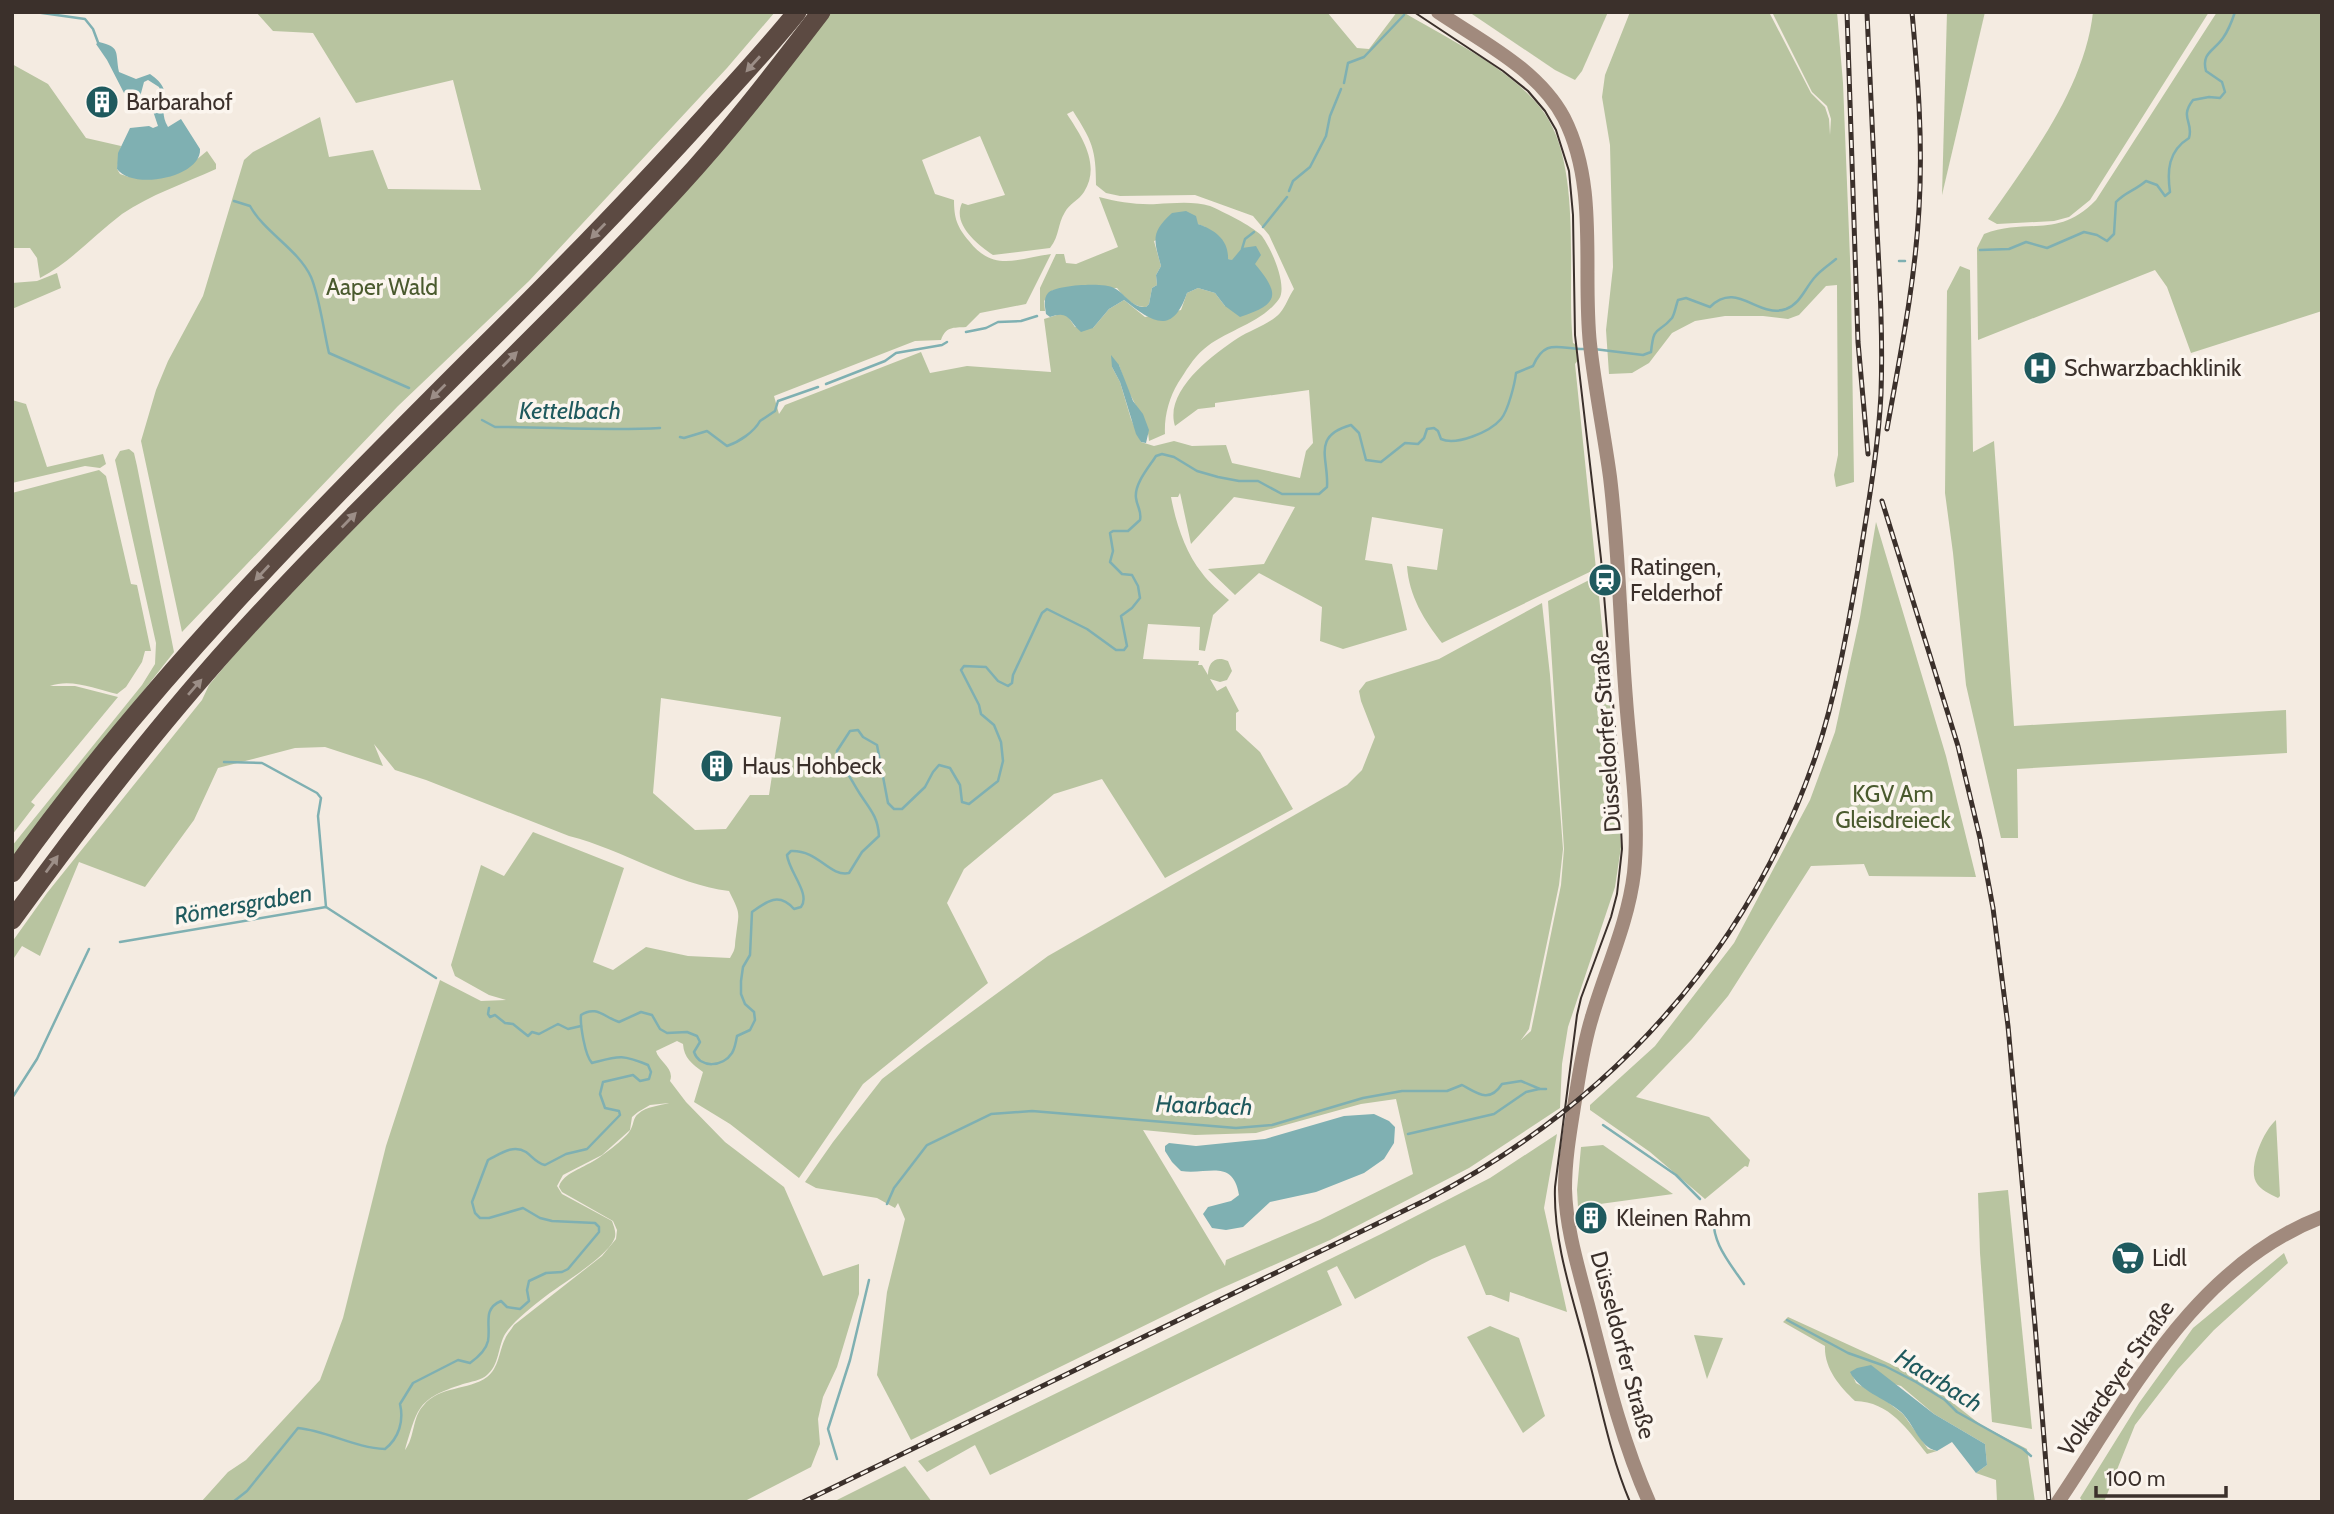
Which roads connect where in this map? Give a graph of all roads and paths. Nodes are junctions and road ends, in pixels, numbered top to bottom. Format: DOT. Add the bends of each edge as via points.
graph roads {
  1 [pos="797,12"];
  2 [pos="821,12"];
  3 [pos="1438,12"];
  4 [pos="12,873"];
  5 [pos="12,920"];
  6 [pos="2322,1217"];
  7 [pos="1649,1502"];
  8 [pos="2057,1502"];
  1 -- 4 [label="highway, one-way" via="657,170 334,496 189,651"];
  5 -- 2 [label="highway, one-way" via="109,791 249,625 680,186"];
  3 -- 7 [label="main road, Düsseldorfer Straße" via="1539,84 1572,134 1581,167 1590,342 1618,564 1635,846 1626,917 1589,1023 1579,1074 1566,1207 1617,1411"];
  6 -- 8 [label="main road, Volkardeyer Straße" via="2269,1242 2197,1303 2149,1365"];
}
